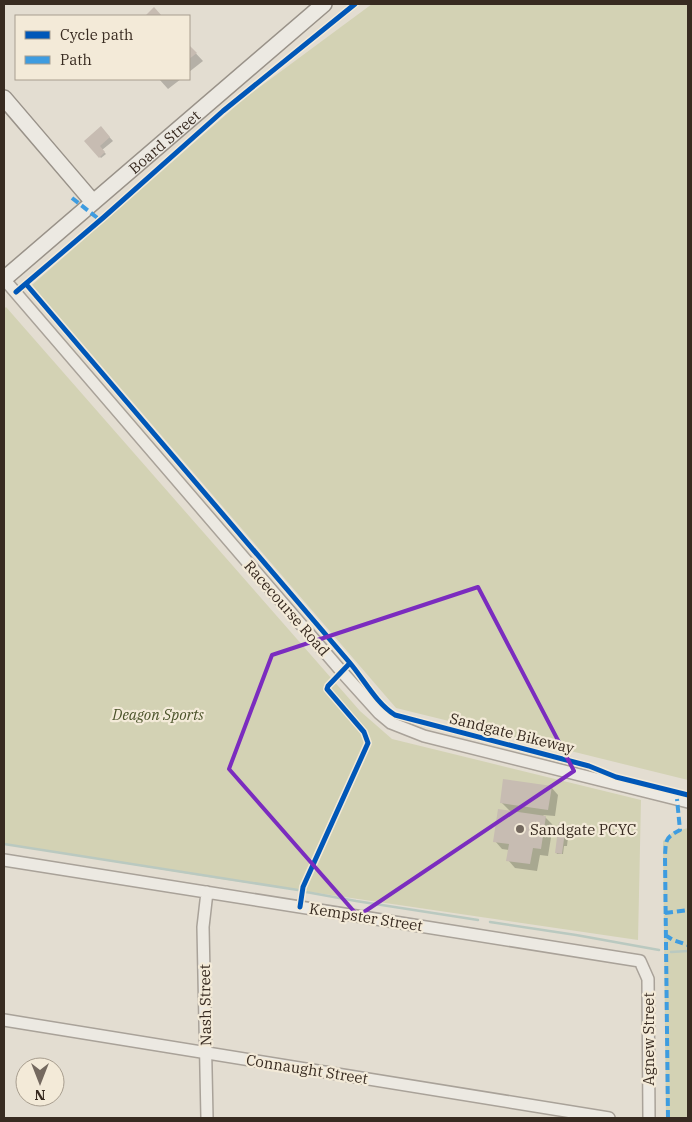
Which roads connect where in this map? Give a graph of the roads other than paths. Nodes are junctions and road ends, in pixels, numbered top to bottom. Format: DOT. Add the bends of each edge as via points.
graph roads {
  1 [pos="324,4"];
  2 [pos="4,98"];
  3 [pos="93,202"];
  4 [pos="4,279"];
  5 [pos="688,802"];
  6 [pos="4,860"];
  7 [pos="207,892"];
  8 [pos="640,961"];
  9 [pos="4,1020"];
  10 [pos="206,1053"];
  11 [pos="207,1118"];
  12 [pos="610,1118"];
  13 [pos="649,1118"];
  1 -- 3 [label="main road, Board Street"];
  2 -- 3 [label="main road"];
  3 -- 4 [label="main road, Board Street"];
  4 -- 5 [label="street, Racecourse Road" via="342,672 391,723 424,736"];
  6 -- 7 [label="street, Kempster Street"];
  7 -- 8 [label="street, Kempster Street"];
  7 -- 10 [label="street, Nash Street" via="203,927"];
  8 -- 13 [label="street, Agnew Street" via="648,980"];
  9 -- 10 [label="street, Connaught Street"];
  10 -- 11 [label="street, Nash Street"];
  10 -- 12 [label="street, Connaught Street"];
}
